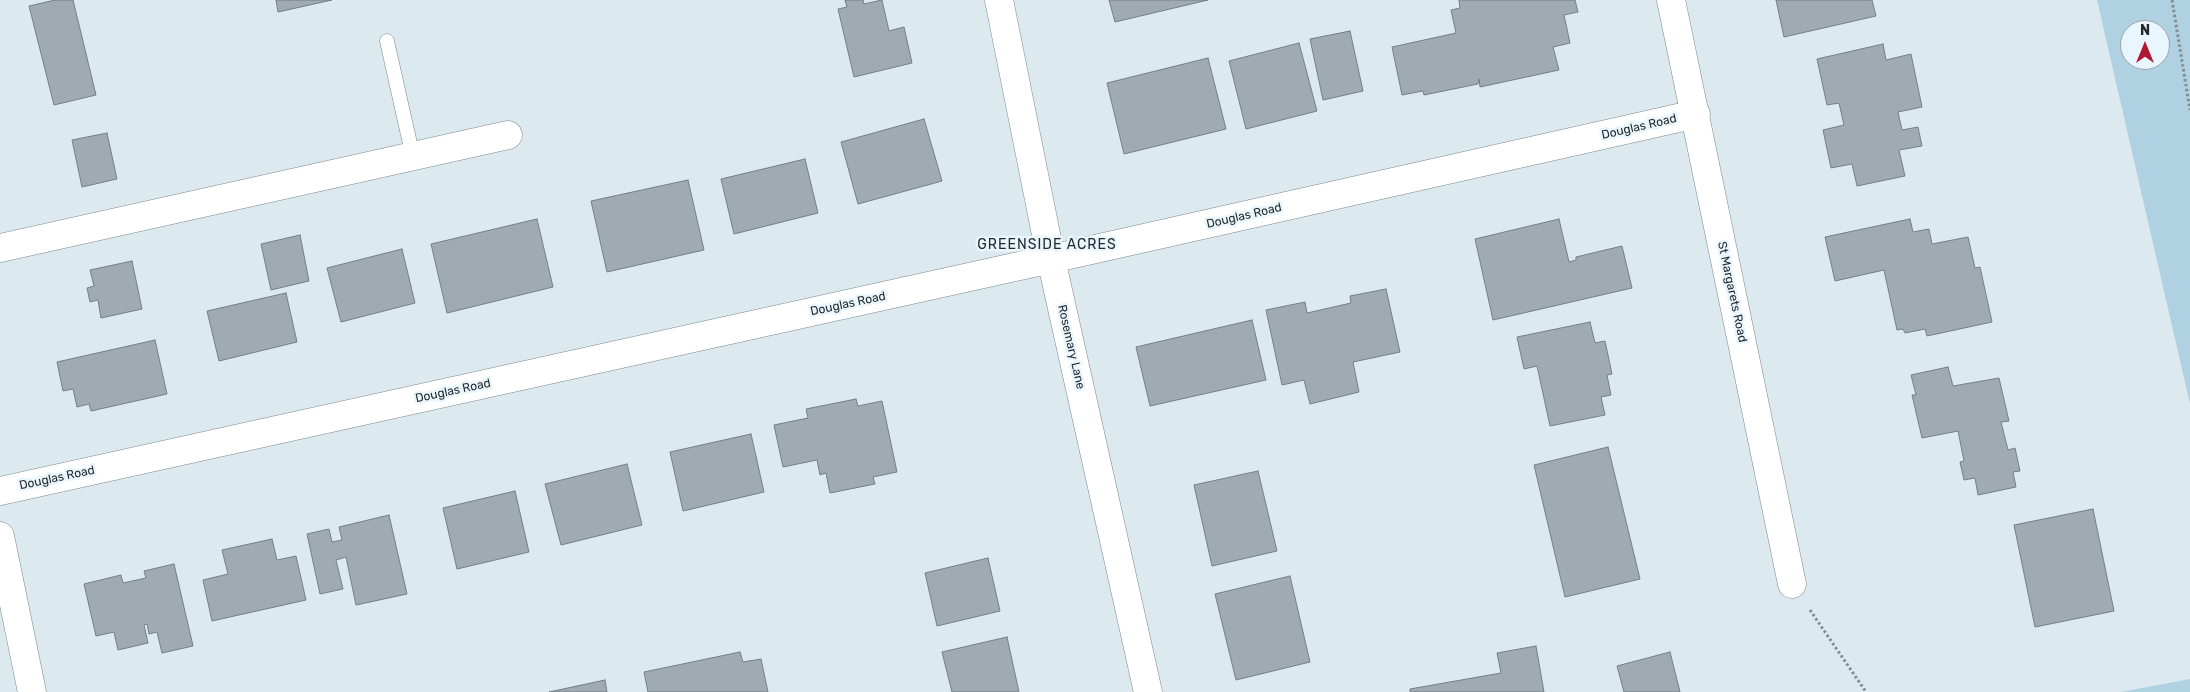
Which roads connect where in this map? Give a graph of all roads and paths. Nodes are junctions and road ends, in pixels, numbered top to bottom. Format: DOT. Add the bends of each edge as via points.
graph roads {
  1 [pos="999,0"];
  2 [pos="1671,0"];
  3 [pos="2172,0"];
  4 [pos="387,41"];
  5 [pos="2190,110"];
  6 [pos="1696,114"];
  7 [pos="508,136"];
  8 [pos="413,157"];
  9 [pos="0,248"];
  10 [pos="1051,259"];
  11 [pos="0,491"];
  12 [pos="0,536"];
  13 [pos="1792,584"];
  14 [pos="32,692"];
  15 [pos="1148,692"];
  16 [pos="1866,692"];
  1 -- 10 [label="street, Rosemary Lane"];
  2 -- 6 [label="street, St Margarets Road"];
  3 -- 5 [label="path"];
  4 -- 8 [label="lane"];
  6 -- 10 [label="street, Douglas Road"];
  6 -- 13 [label="street, St Margarets Road"];
  7 -- 8 [label="street"];
  8 -- 9 [label="street"];
  10 -- 11 [label="street, Douglas Road"];
  10 -- 15 [label="street, Rosemary Lane"];
  12 -- 14 [label="street"];
  13 -- 16 [label="path"];
}
